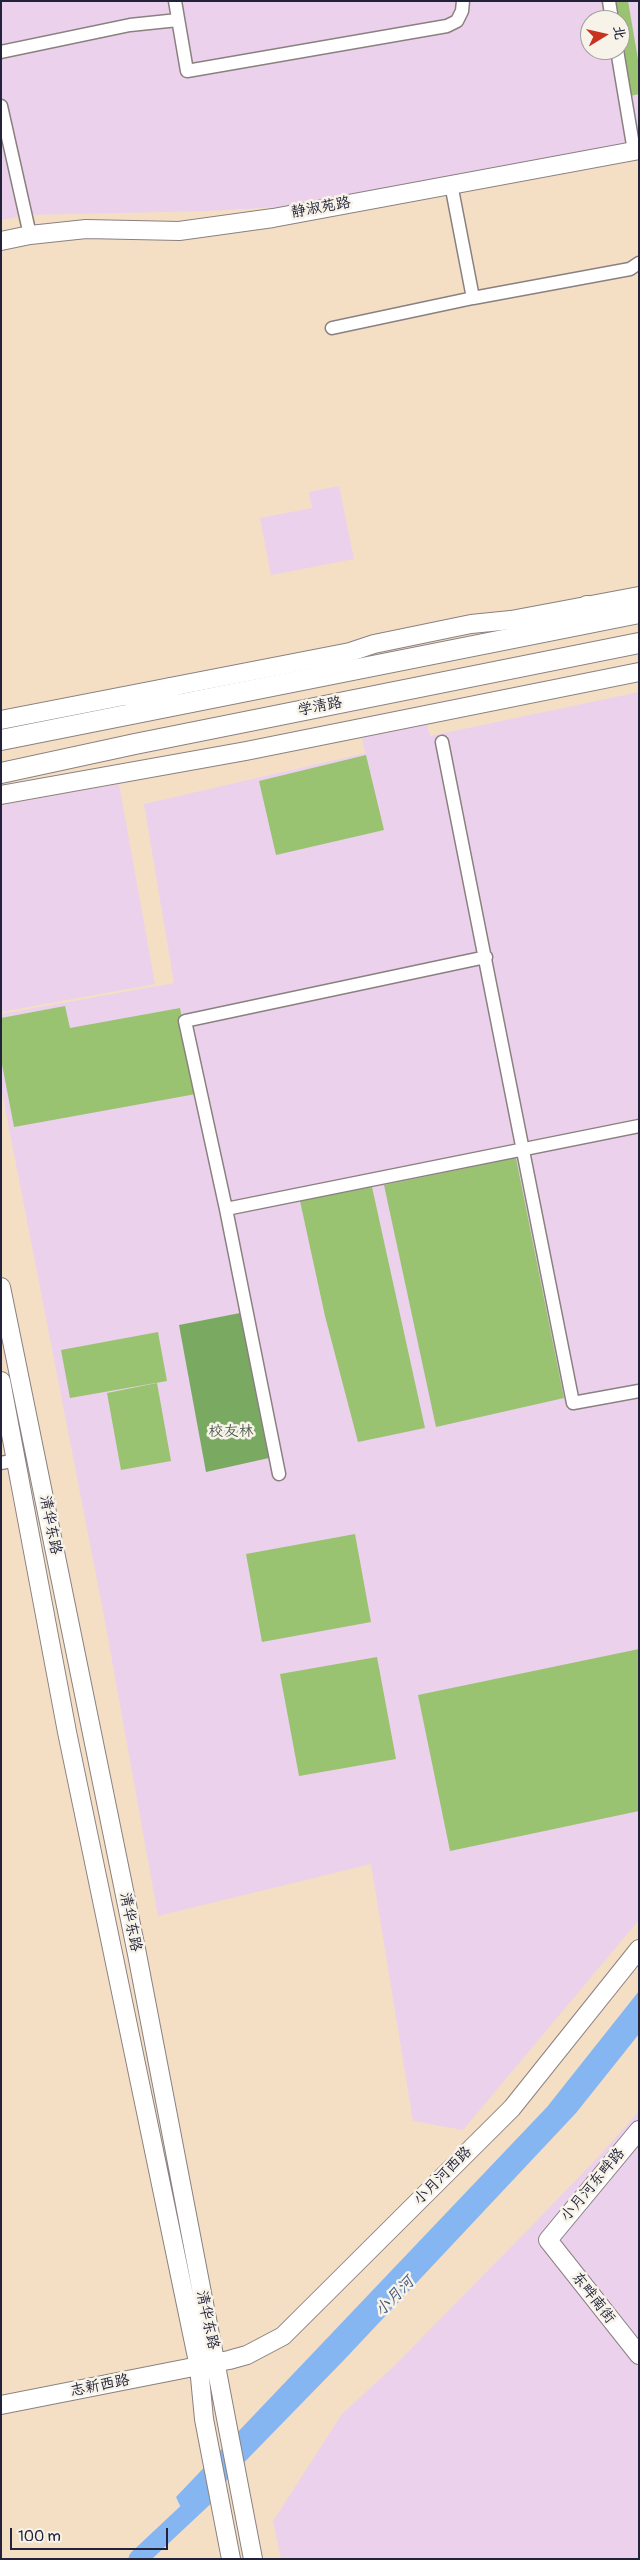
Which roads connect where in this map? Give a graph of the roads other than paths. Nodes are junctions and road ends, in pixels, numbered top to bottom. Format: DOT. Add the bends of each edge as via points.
graph roads {
  1 [pos="175,1"];
  2 [pos="463,1"];
  3 [pos="178,20"];
  4 [pos="1,52"];
  5 [pos="619,60"];
  6 [pos="1,106"];
  7 [pos="636,150"];
  8 [pos="451,184"];
  9 [pos="30,235"];
  10 [pos="1,241"];
  11 [pos="639,263"];
  12 [pos="473,298"];
  13 [pos="332,328"];
  14 [pos="639,596"];
  15 [pos="587,606"];
  16 [pos="639,613"];
  17 [pos="558,628"];
  18 [pos="639,643"];
  19 [pos="639,672"];
  20 [pos="171,688"];
  21 [pos="125,715"];
  22 [pos="1,720"];
  23 [pos="1,740"];
  24 [pos="442,742"];
  25 [pos="1,774"];
  26 [pos="1,794"];
  27 [pos="486,957"];
  28 [pos="639,1126"];
  29 [pos="524,1150"];
  30 [pos="226,1209"];
  31 [pos="1,1287"];
  32 [pos="1,1381"];
  33 [pos="639,1391"];
  34 [pos="9,1462"];
  35 [pos="279,1474"];
  36 [pos="639,1949"];
  37 [pos="137,1954"];
  38 [pos="113,1959"];
  39 [pos="639,2130"];
  40 [pos="548,2240"];
  41 [pos="639,2355"];
  42 [pos="216,2363"];
  43 [pos="199,2367"];
  44 [pos="1,2405"];
  45 [pos="231,2559"];
  46 [pos="253,2559"];
  1 -- 3 [label="street"];
  2 -- 3 [label="street" via="457,21 447,26 188,71"];
  3 -- 4 [label="street" via="130,26"];
  5 -- 7 [label="street"];
  6 -- 9 [label="street"];
  7 -- 8 [label="street, 静淑苑路"];
  8 -- 9 [label="street, 静淑苑路" via="273,218 179,230 86,229"];
  8 -- 12 [label="street"];
  9 -- 10 [label="street, 静淑苑路"];
  11 -- 12 [label="street" via="630,269"];
  12 -- 13 [label="street"];
  14 -- 15 [label="street"];
  15 -- 17 [label="main road"];
  15 -- 20 [label="street" via="471,624"];
  16 -- 17 [label="main road, 学清路"];
  17 -- 21 [label="main road, 学清路"];
  18 -- 25 [label="main road, 学清路"];
  19 -- 26 [label="street, 学清路" via="246,750"];
  20 -- 21 [label="main road"];
  20 -- 22 [label="street"];
  21 -- 23 [label="main road, 学清路"];
  24 -- 27 [label="street"];
  27 -- 29 [label="street"];
  27 -- 30 [label="street" via="185,1021"];
  28 -- 29 [label="street"];
  29 -- 30 [label="street"];
  29 -- 33 [label="street" via="573,1403"];
  30 -- 35 [label="street"];
  31 -- 37 [label="street, 清华东路"];
  32 -- 34 [label="street, 清华东路"];
  34 -- 38 [label="street, 清华东路"];
  36 -- 42 [label="street, 小月河西路" via="512,2108 283,2336 247,2355"];
  37 -- 38 [label="street"];
  37 -- 42 [label="street, 清华东路"];
  38 -- 43 [label="street, 清华东路"];
  39 -- 40 [label="street, 小月河东畔路"];
  40 -- 41 [label="street, 东畔南街"];
  42 -- 43 [label="street, 小月河西路"];
  42 -- 46 [label="street, 清华东路"];
  43 -- 44 [label="street, 志新西路"];
  43 -- 45 [label="street, 清华东路"];
}
